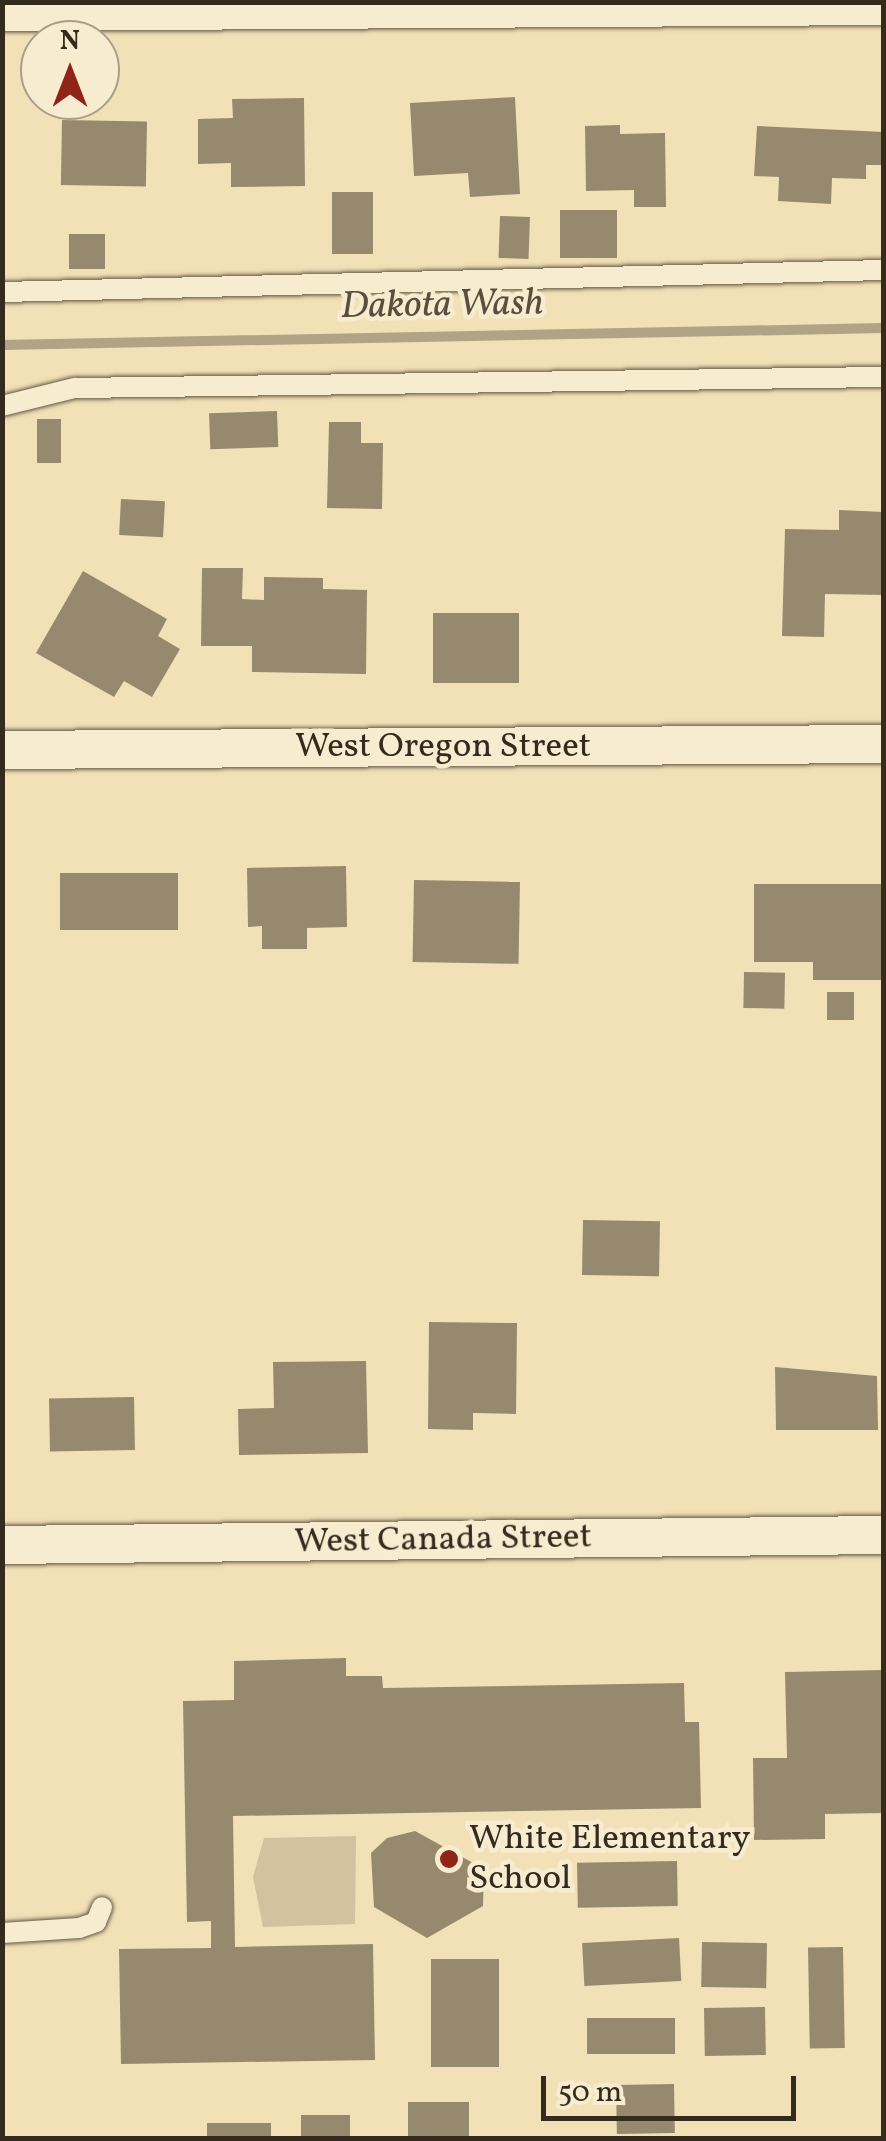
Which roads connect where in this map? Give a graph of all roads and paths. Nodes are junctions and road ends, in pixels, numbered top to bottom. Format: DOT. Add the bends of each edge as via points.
graph roads {
  1 [pos="884,6"];
  2 [pos="2,12"];
  3 [pos="884,270"];
  4 [pos="2,292"];
  5 [pos="884,378"];
  6 [pos="2,406"];
  7 [pos="884,744"];
  8 [pos="2,750"];
  9 [pos="884,1535"];
  10 [pos="2,1545"];
  11 [pos="102,1907"];
  12 [pos="2,1933"];
  1 -- 2 [label="street"];
  3 -- 4 [label="lane"];
  5 -- 6 [label="lane" via="75,388"];
  7 -- 8 [label="street, West Oregon Street"];
  9 -- 10 [label="street, West Canada Street"];
  11 -- 12 [label="lane" via="96,1922 78,1928"];
}
